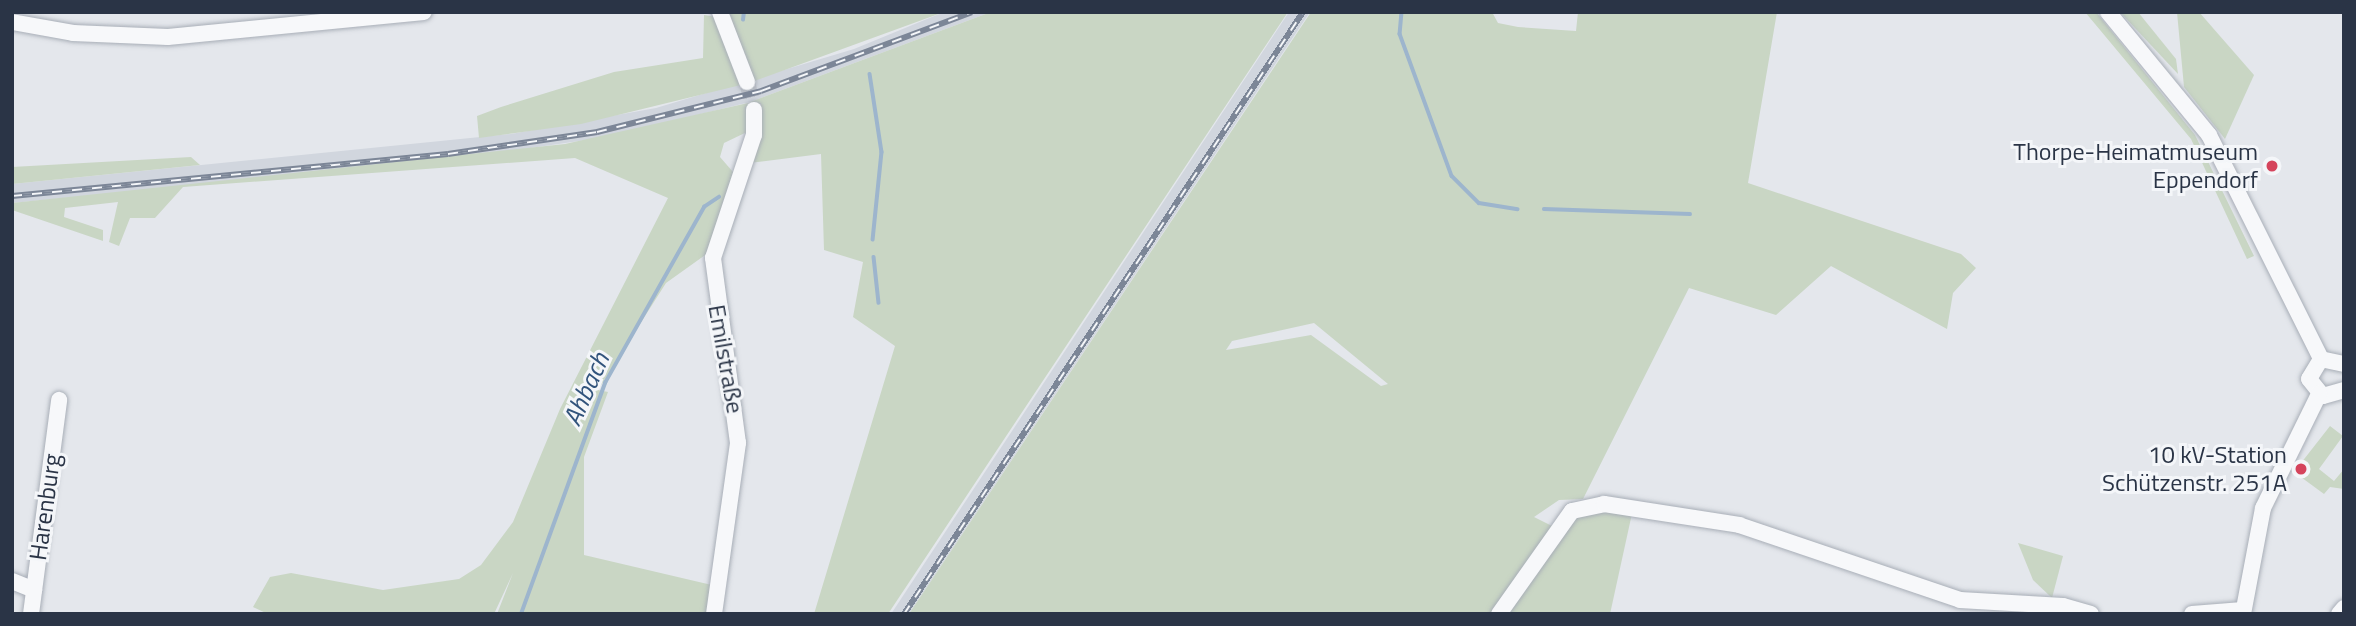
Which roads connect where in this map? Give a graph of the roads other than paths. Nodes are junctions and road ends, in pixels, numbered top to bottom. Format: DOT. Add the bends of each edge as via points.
graph roads {
  1 [pos="41,12"];
  2 [pos="425,12"];
  3 [pos="720,12"];
  4 [pos="2108,12"];
  5 [pos="16,22"];
  6 [pos="747,82"];
  7 [pos="754,110"];
  8 [pos="2321,359"];
  9 [pos="2344,364"];
  10 [pos="2344,390"];
  11 [pos="2319,394"];
  12 [pos="59,400"];
  13 [pos="12,581"];
  14 [pos="34,590"];
  15 [pos="2344,608"];
  16 [pos="2243,612"];
  17 [pos="31,614"];
  18 [pos="714,614"];
  19 [pos="1499,614"];
  20 [pos="2091,614"];
  21 [pos="2192,614"];
  22 [pos="2339,614"];
  1 -- 5 [label="street"];
  2 -- 5 [label="street" via="168,37"];
  3 -- 6 [label="street"];
  4 -- 8 [label="street" via="2209,135"];
  7 -- 18 [label="street, Emilstraße" via="754,135 713,258 738,443"];
  8 -- 9 [label="street"];
  8 -- 11 [label="street" via="2310,373"];
  10 -- 11 [label="street"];
  11 -- 16 [label="street" via="2263,508"];
  12 -- 14 [label="street, Harenburg"];
  13 -- 14 [label="street"];
  14 -- 17 [label="street, Harenburg"];
  15 -- 22 [label="street"];
  16 -- 21 [label="street"];
  19 -- 20 [label="street" via="1572,511 1604,504 1739,524 1960,600 2063,606"];
}
